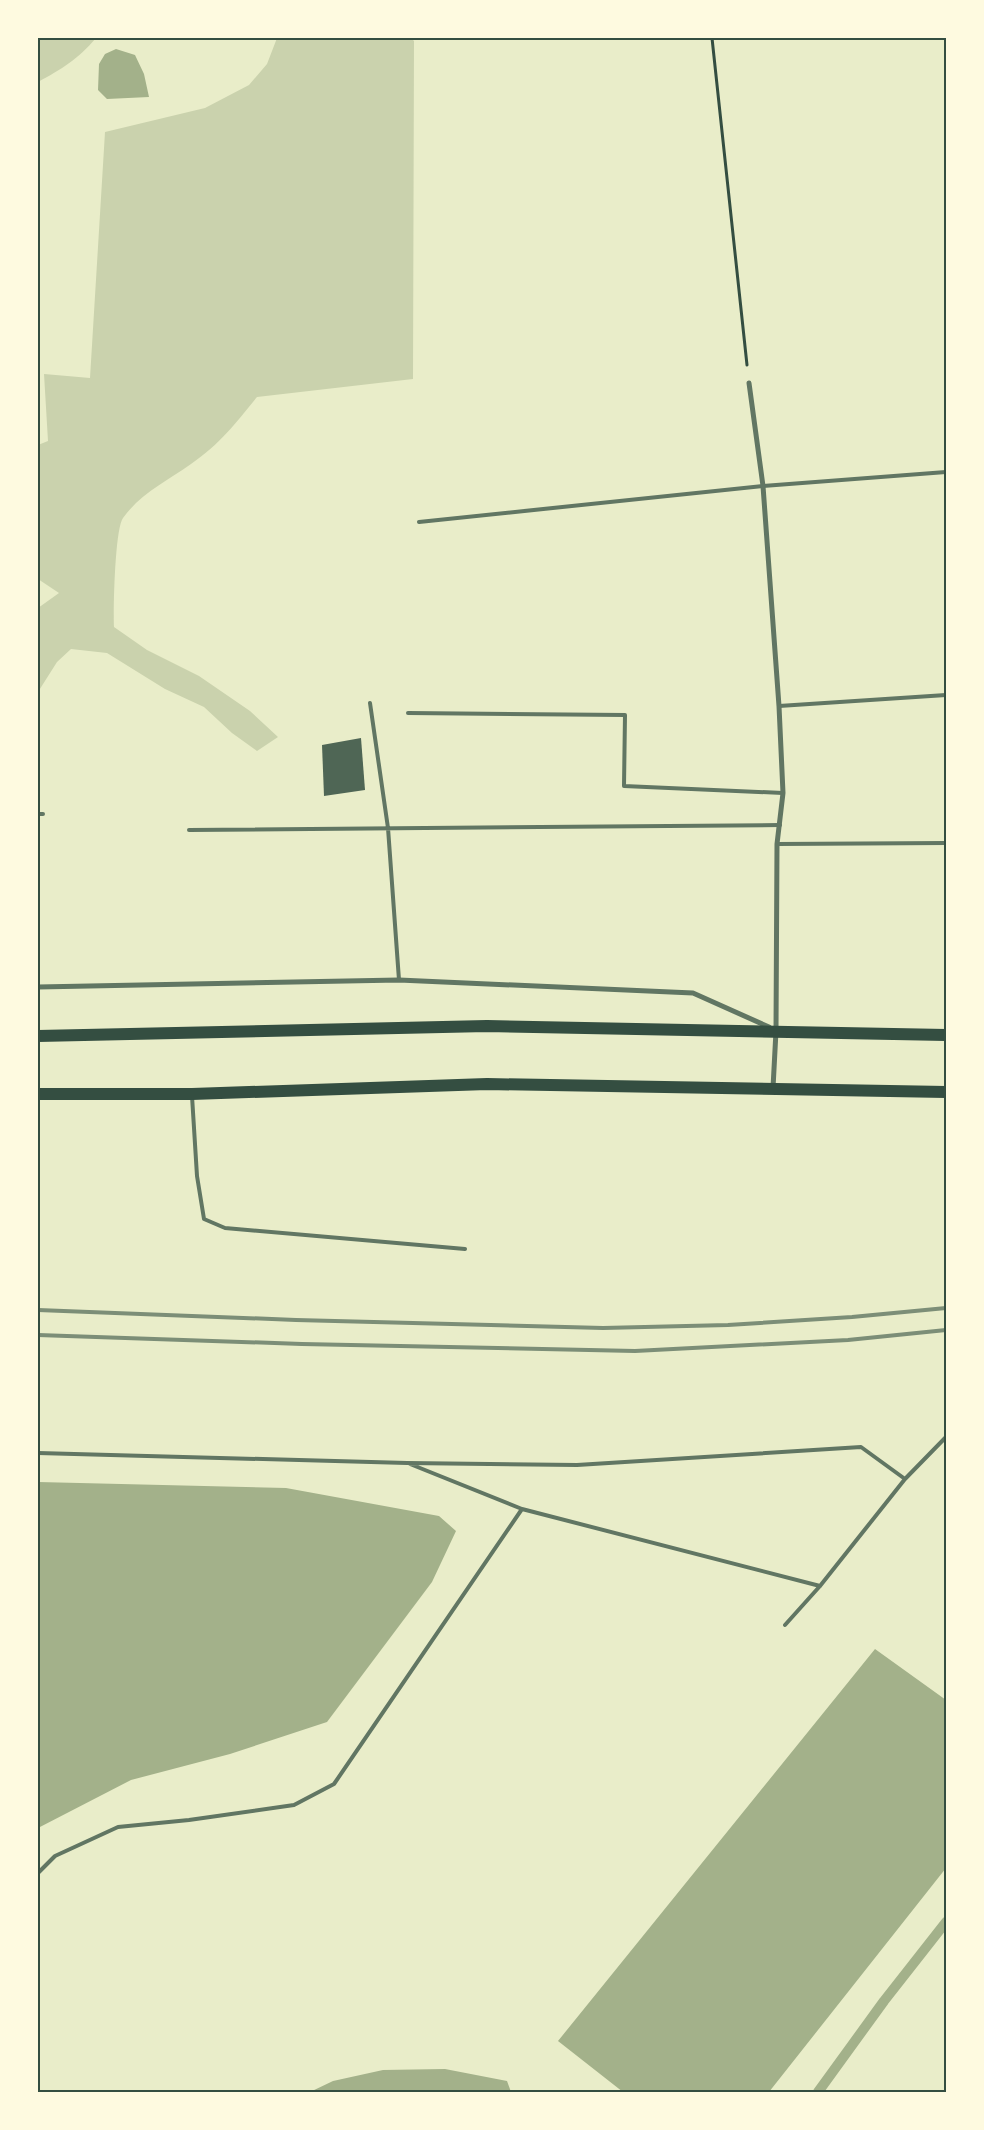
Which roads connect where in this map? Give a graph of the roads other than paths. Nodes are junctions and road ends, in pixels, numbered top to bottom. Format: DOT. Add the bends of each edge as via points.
graph roads {
  1 [pos="749,383"];
  2 [pos="946,472"];
  3 [pos="763,486"];
  4 [pos="419,522"];
  5 [pos="946,695"];
  6 [pos="370,703"];
  7 [pos="779,706"];
  8 [pos="408,713"];
  9 [pos="783,793"];
  10 [pos="38,814"];
  11 [pos="43,814"];
  12 [pos="780,825"];
  13 [pos="388,828"];
  14 [pos="189,830"];
  15 [pos="946,843"];
  16 [pos="777,844"];
  17 [pos="399,980"];
  18 [pos="38,987"];
  19 [pos="776,1030"];
  20 [pos="946,1034"];
  21 [pos="38,1036"];
  22 [pos="773,1088"];
  23 [pos="946,1092"];
  24 [pos="38,1094"];
  25 [pos="192,1094"];
  26 [pos="465,1249"];
  27 [pos="946,1437"];
  28 [pos="38,1453"];
  29 [pos="408,1463"];
  30 [pos="905,1479"];
  31 [pos="522,1508"];
  32 [pos="820,1586"];
  33 [pos="785,1625"];
  34 [pos="38,1873"];
  1 -- 3 [label="street"];
  2 -- 3 [label="lane"];
  3 -- 4 [label="lane"];
  3 -- 7 [label="street"];
  5 -- 7 [label="lane"];
  6 -- 13 [label="lane"];
  7 -- 9 [label="street"];
  8 -- 9 [label="lane" via="625,715 624,786"];
  9 -- 12 [label="street"];
  10 -- 11 [label="lane"];
  12 -- 13 [label="lane"];
  12 -- 16 [label="street"];
  13 -- 14 [label="lane"];
  13 -- 17 [label="lane"];
  15 -- 16 [label="lane"];
  16 -- 19 [label="street"];
  17 -- 18 [label="street"];
  17 -- 19 [label="street" via="693,993"];
  19 -- 20 [label="main road"];
  19 -- 21 [label="main road" via="487,1026"];
  19 -- 22 [label="street"];
  22 -- 23 [label="main road"];
  22 -- 25 [label="main road" via="487,1084"];
  24 -- 25 [label="main road"];
  25 -- 26 [label="lane" via="197,1176 204,1218 225,1228"];
  27 -- 30 [label="lane"];
  28 -- 29 [label="lane"];
  29 -- 30 [label="lane" via="577,1465 861,1447"];
  29 -- 31 [label="lane"];
  30 -- 32 [label="lane"];
  31 -- 32 [label="lane"];
  31 -- 34 [label="lane" via="334,1784 294,1805 118,1827 55,1856"];
  32 -- 33 [label="lane"];
}
